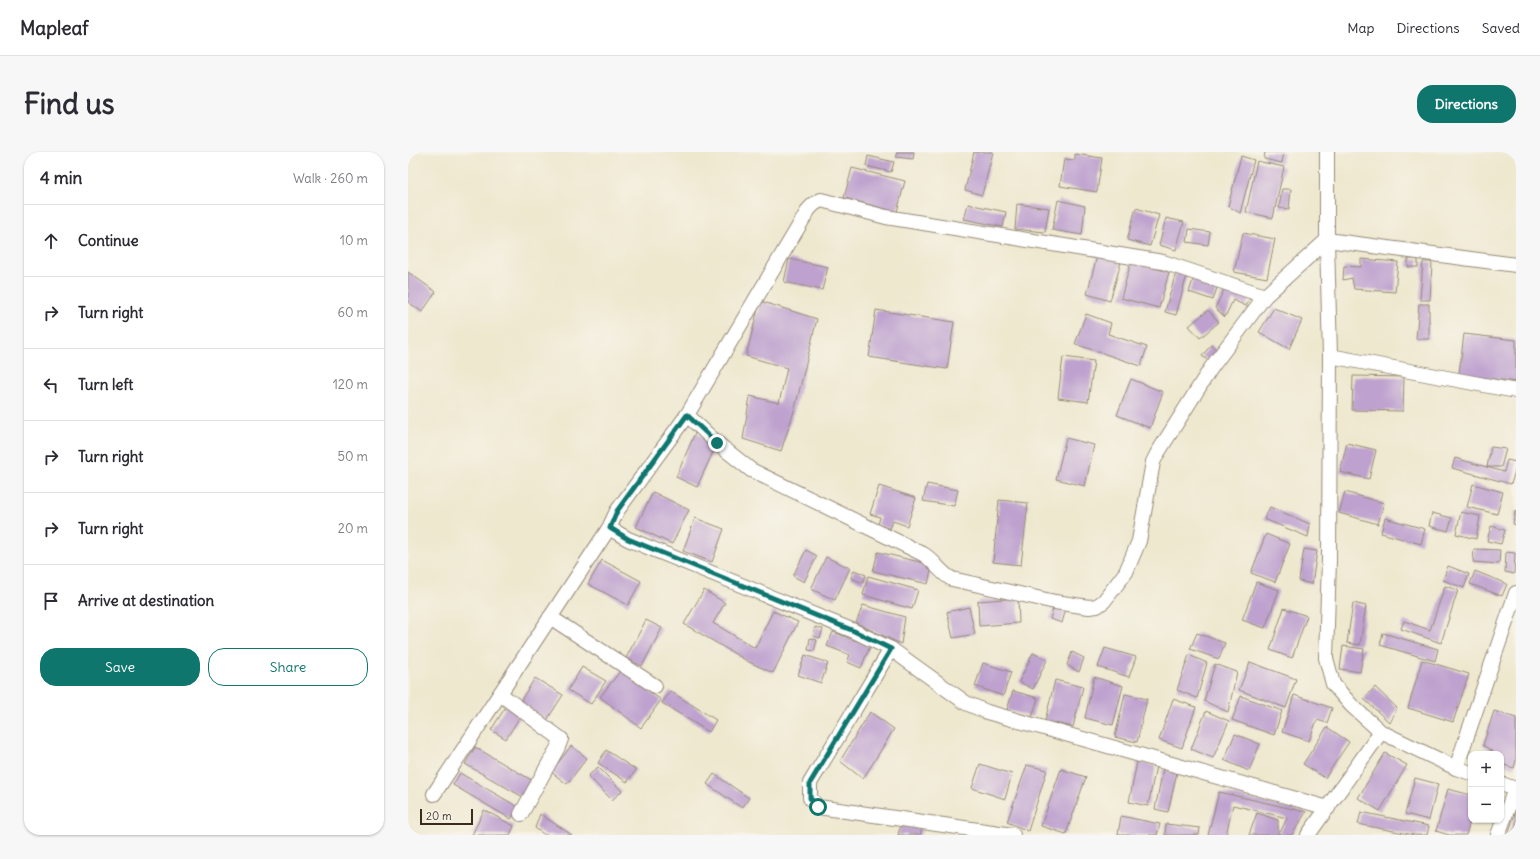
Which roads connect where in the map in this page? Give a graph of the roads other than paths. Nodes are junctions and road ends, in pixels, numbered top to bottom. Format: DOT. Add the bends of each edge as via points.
graph roads {
  1 [pos="1327,152"];
  2 [pos="1327,240"];
  3 [pos="1516,265"];
  4 [pos="1265,296"];
  5 [pos="1330,356"];
  6 [pos="1516,391"];
  7 [pos="687,415"];
  8 [pos="610,528"];
  9 [pos="1516,593"];
  10 [pos="550,617"];
  11 [pos="891,649"];
  12 [pos="655,686"];
  13 [pos="500,694"];
  14 [pos="1381,732"];
  15 [pos="1456,768"];
  16 [pos="1468,772"];
  17 [pos="1504,785"];
  18 [pos="1515,789"];
  19 [pos="434,794"];
  20 [pos="1328,808"];
  21 [pos="520,814"];
  22 [pos="1013,835"];
  23 [pos="1308,835"];
  24 [pos="1498,835"];
  1 -- 2 [label="street"];
  2 -- 3 [label="street"];
  2 -- 4 [label="street"];
  2 -- 5 [label="street"];
  4 -- 7 [label="street" via="1163,262 886,217 821,200 809,209"];
  4 -- 7 [label="street" via="1211,368 1153,462 1139,541 1126,572 1104,601 1097,606 1055,602 952,579 929,557 752,470"];
  5 -- 6 [label="street"];
  5 -- 14 [label="street" via="1326,658 1333,684 1351,705"];
  7 -- 8 [label="street" via="617,511"];
  8 -- 10 [label="street"];
  8 -- 11 [label="street" via="628,539 854,631"];
  9 -- 15 [label="street"];
  10 -- 12 [label="street"];
  10 -- 13 [label="street"];
  11 -- 20 [label="street" via="966,703 987,712"];
  11 -- 22 [label="street" via="810,783 810,798 818,807"];
  13 -- 19 [label="street"];
  13 -- 21 [label="street" via="561,739"];
  14 -- 15 [label="street"];
  14 -- 20 [label="street"];
  15 -- 16 [label="street"];
  17 -- 18 [label="street"];
  18 -- 24 [label="street"];
  20 -- 23 [label="street"];
}
